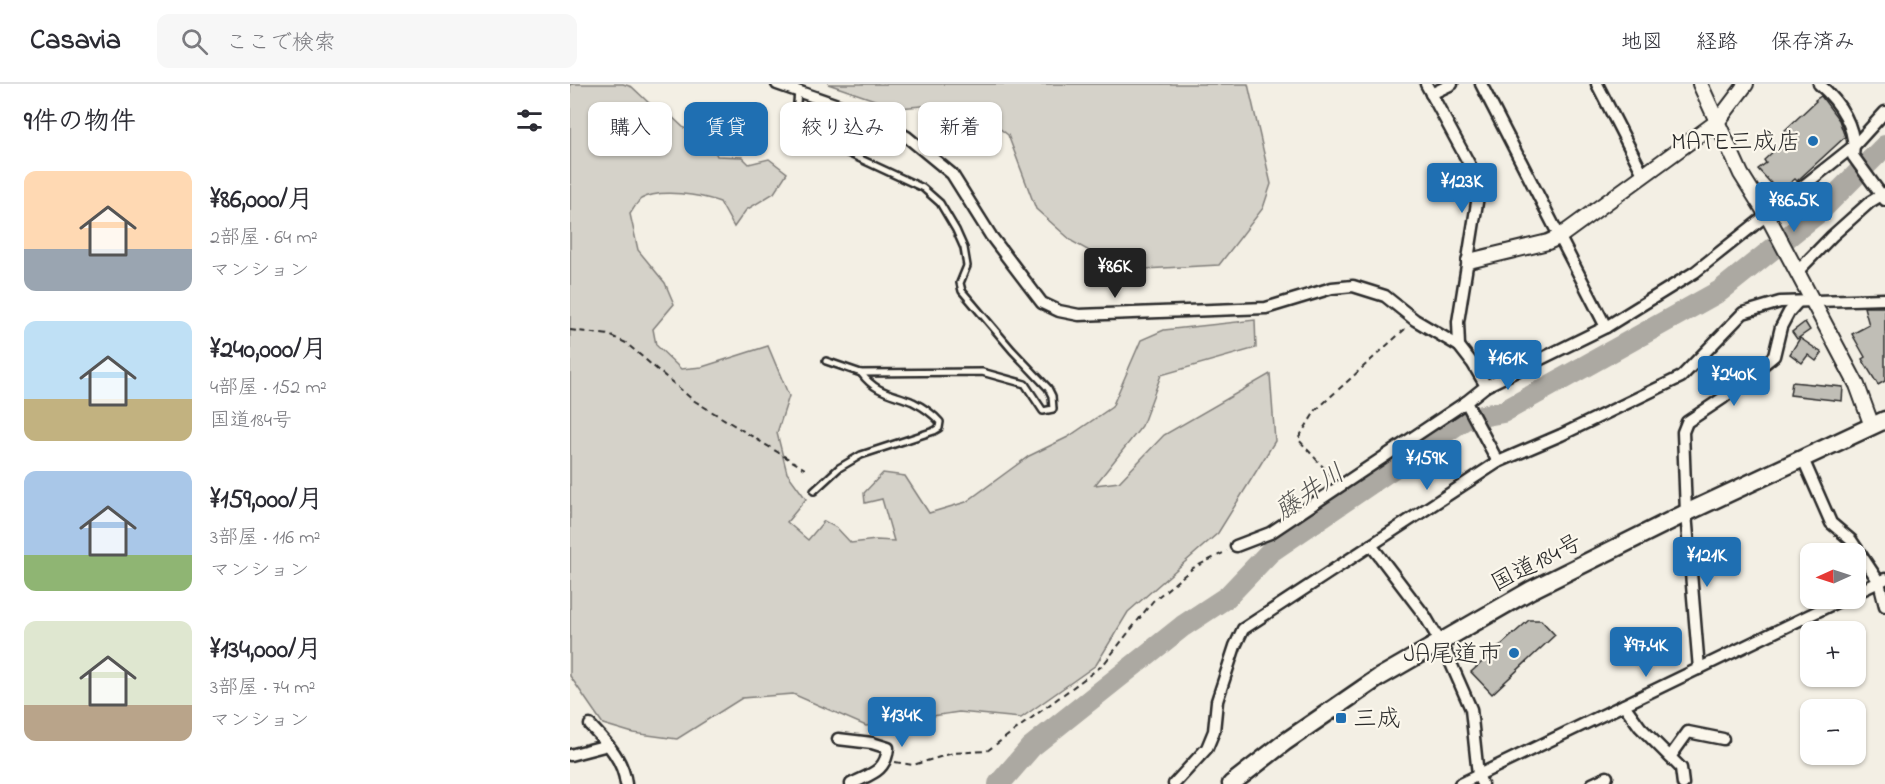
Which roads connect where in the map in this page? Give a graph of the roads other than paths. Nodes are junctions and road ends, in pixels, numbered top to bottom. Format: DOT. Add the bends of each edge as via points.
graph roads {
  1 [pos="777,84"];
  2 [pos="1452,84"];
  3 [pos="1481,84"];
  4 [pos="1597,84"];
  5 [pos="1700,84"];
  6 [pos="1746,84"];
  7 [pos="1819,84"];
  8 [pos="1428,89"];
  9 [pos="798,91"];
  10 [pos="1885,112"];
  11 [pos="1718,121"];
  12 [pos="1854,151"];
  13 [pos="1644,176"];
  14 [pos="1882,195"];
  15 [pos="1767,216"];
  16 [pos="1559,237"];
  17 [pos="1468,261"];
  18 [pos="1795,267"];
  19 [pos="1885,299"];
  20 [pos="1813,301"];
  21 [pos="1797,303"];
  22 [pos="1606,327"];
  23 [pos="1459,346"];
  24 [pos="826,361"];
  25 [pos="861,373"];
  26 [pos="1486,386"];
  27 [pos="1467,404"];
  28 [pos="1878,423"];
  29 [pos="1803,459"];
  30 [pos="1498,462"];
  31 [pos="814,491"];
  32 [pos="1686,513"];
  33 [pos="1371,545"];
  34 [pos="1236,546"];
  35 [pos="1882,581"];
  36 [pos="1866,588"];
  37 [pos="1885,606"];
  38 [pos="1822,609"];
  39 [pos="1439,642"];
  40 [pos="1699,669"];
  41 [pos="1624,705"];
  42 [pos="590,725"];
  43 [pos="838,739"];
  44 [pos="1723,739"];
  45 [pos="608,745"];
  46 [pos="570,755"];
  47 [pos="1670,757"];
  48 [pos="1607,777"];
  49 [pos="1480,779"];
  50 [pos="626,784"];
  51 [pos="851,784"];
  52 [pos="1174,784"];
  53 [pos="1231,784"];
  54 [pos="1460,784"];
  55 [pos="1592,784"];
  56 [pos="1683,784"];
  1 -- 9 [label="street"];
  2 -- 8 [label="street"];
  3 -- 16 [label="street"];
  4 -- 13 [label="street"];
  5 -- 11 [label="street"];
  6 -- 11 [label="street"];
  7 -- 12 [label="street" via="1831,94 1852,127"];
  8 -- 17 [label="street" via="1465,155 1479,190"];
  9 -- 23 [label="street" via="872,117 907,136 952,174 1013,266 1042,303 1059,311 1079,315 1266,308 1332,288 1353,286 1385,296 1415,320"];
  9 -- 25 [label="lane" via="796,115 807,134 922,188 940,203 964,248 968,266 960,283 962,291 1048,388 1053,409 1043,411 1025,384 982,372"];
  10 -- 12 [label="street"];
  11 -- 13 [label="street"];
  11 -- 15 [label="street" via="1741,174"];
  12 -- 14 [label="street"];
  12 -- 15 [label="street"];
  13 -- 16 [label="street"];
  14 -- 18 [label="street"];
  15 -- 18 [label="street"];
  15 -- 22 [label="street" via="1695,272"];
  16 -- 17 [label="street"];
  16 -- 22 [label="street"];
  17 -- 23 [label="street" via="1458,322"];
  18 -- 20 [label="street"];
  19 -- 20 [label="street"];
  20 -- 21 [label="street"];
  20 -- 28 [label="street"];
  21 -- 30 [label="street" via="1780,302 1743,313 1681,377"];
  21 -- 32 [label="street" via="1781,327 1774,357 1687,422 1683,432"];
  22 -- 26 [label="street"];
  23 -- 26 [label="street"];
  24 -- 25 [label="lane"];
  25 -- 31 [label="lane" via="886,394 914,403 933,415 940,422 939,428 861,455 839,468"];
  26 -- 27 [label="street"];
  27 -- 30 [label="street"];
  27 -- 34 [label="street" via="1270,533"];
  28 -- 29 [label="highway, 国道184号"];
  29 -- 32 [label="highway, 国道184号"];
  29 -- 35 [label="street" via="1831,522 1851,540"];
  30 -- 33 [label="street"];
  32 -- 39 [label="highway, 国道184号" via="1531,590"];
  32 -- 40 [label="street"];
  33 -- 39 [label="street" via="1425,616"];
  33 -- 52 [label="street" via="1243,629 1217,701 1214,731 1207,748"];
  35 -- 36 [label="street"];
  35 -- 37 [label="street"];
  38 -- 40 [label="street"];
  39 -- 49 [label="street" via="1471,709"];
  39 -- 53 [label="highway, 国道184号" via="1369,684"];
  40 -- 41 [label="street"];
  41 -- 47 [label="street"];
  41 -- 49 [label="street"];
  42 -- 45 [label="street"];
  43 -- 51 [label="street" via="888,748 881,769"];
  44 -- 47 [label="street" via="1688,732"];
  45 -- 46 [label="street"];
  45 -- 50 [label="street" via="624,771"];
  47 -- 56 [label="street" via="1681,768"];
  48 -- 55 [label="street"];
  49 -- 54 [label="street"];
}
